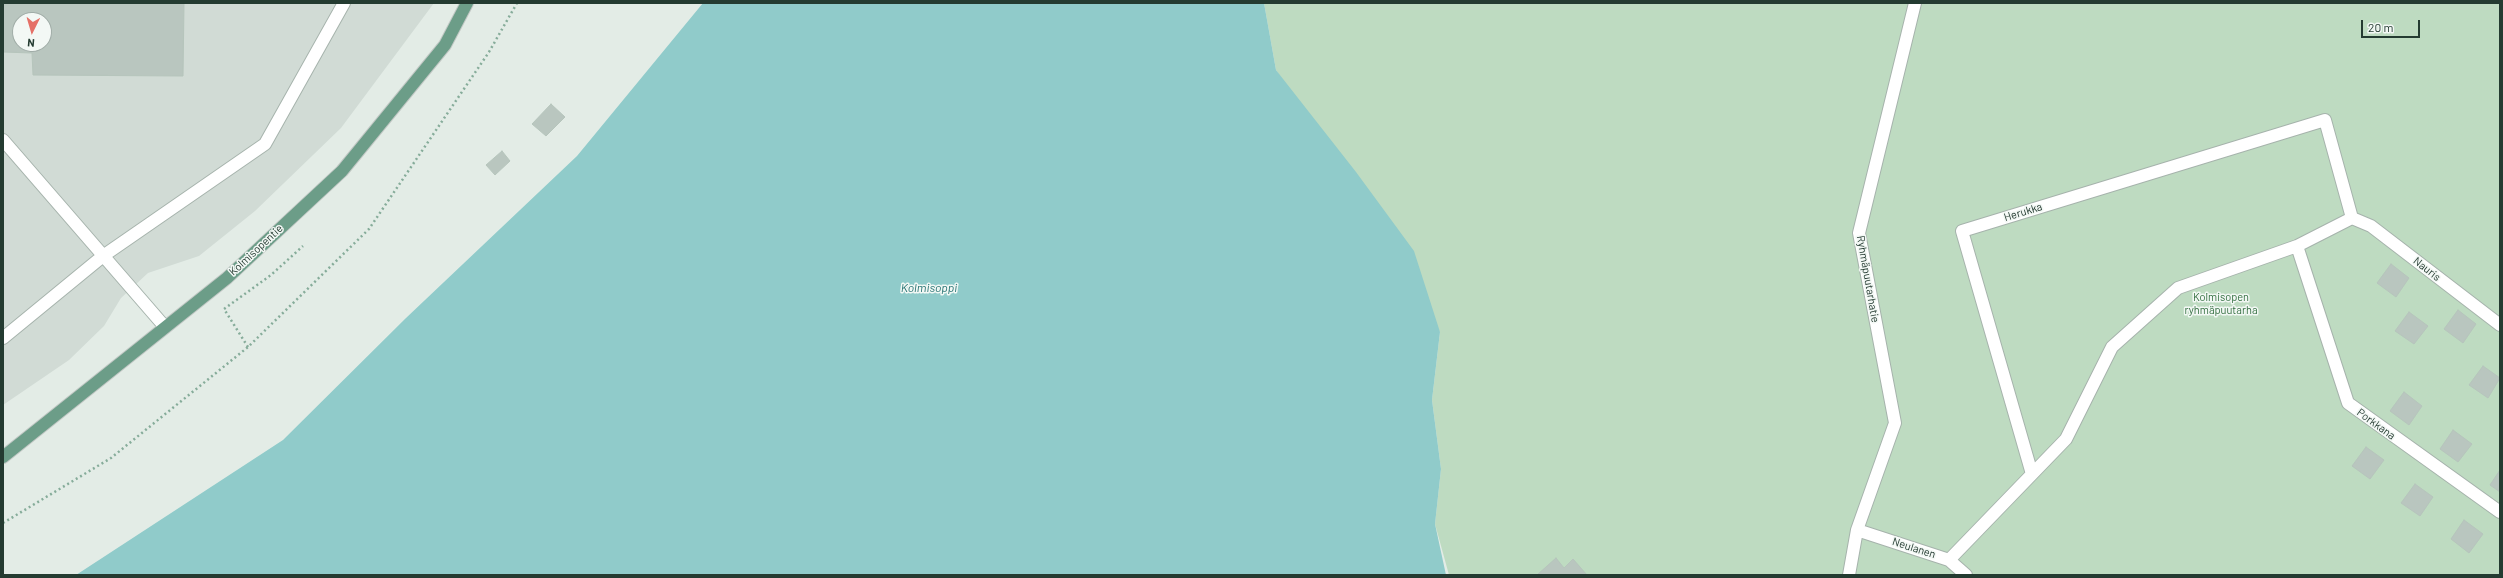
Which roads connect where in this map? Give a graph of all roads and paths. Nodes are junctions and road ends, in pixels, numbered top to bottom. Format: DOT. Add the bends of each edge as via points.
graph roads {
  1 [pos="344,3"];
  2 [pos="467,3"];
  3 [pos="517,3"];
  4 [pos="1915,3"];
  5 [pos="3,140"];
  6 [pos="2352,218"];
  7 [pos="303,246"];
  8 [pos="2297,246"];
  9 [pos="103,256"];
  10 [pos="2500,325"];
  11 [pos="165,327"];
  12 [pos="3,338"];
  13 [pos="248,346"];
  14 [pos="3,457"];
  15 [pos="2032,474"];
  16 [pos="2500,512"];
  17 [pos="3,523"];
  18 [pos="1857,530"];
  19 [pos="1949,560"];
  20 [pos="1850,575"];
  21 [pos="1966,575"];
  1 -- 9 [label="street" via="265,144"];
  2 -- 11 [label="main road, Kolmisopentie" via="445,45 342,171 227,278"];
  3 -- 13 [label="path" via="489,52 369,229"];
  4 -- 18 [label="street, Ryhmäpuutarhatie" via="1859,232 1895,423"];
  5 -- 9 [label="street"];
  6 -- 8 [label="street"];
  6 -- 10 [label="street, Nauris" via="2371,226"];
  6 -- 15 [label="street, Herukka" via="2325,120 1962,231"];
  7 -- 13 [label="path" via="271,275 224,309"];
  8 -- 15 [label="street" via="2178,288 2112,347 2066,440"];
  8 -- 16 [label="street, Porkkana" via="2348,403"];
  9 -- 11 [label="street"];
  9 -- 12 [label="street"];
  11 -- 14 [label="main road, Kolmisopentie"];
  13 -- 17 [label="path" via="111,458"];
  15 -- 19 [label="street"];
  18 -- 19 [label="street, Neulanen"];
  18 -- 20 [label="street, Ryhmäpuutarhatie"];
  19 -- 21 [label="street, Neulanen"];
}
